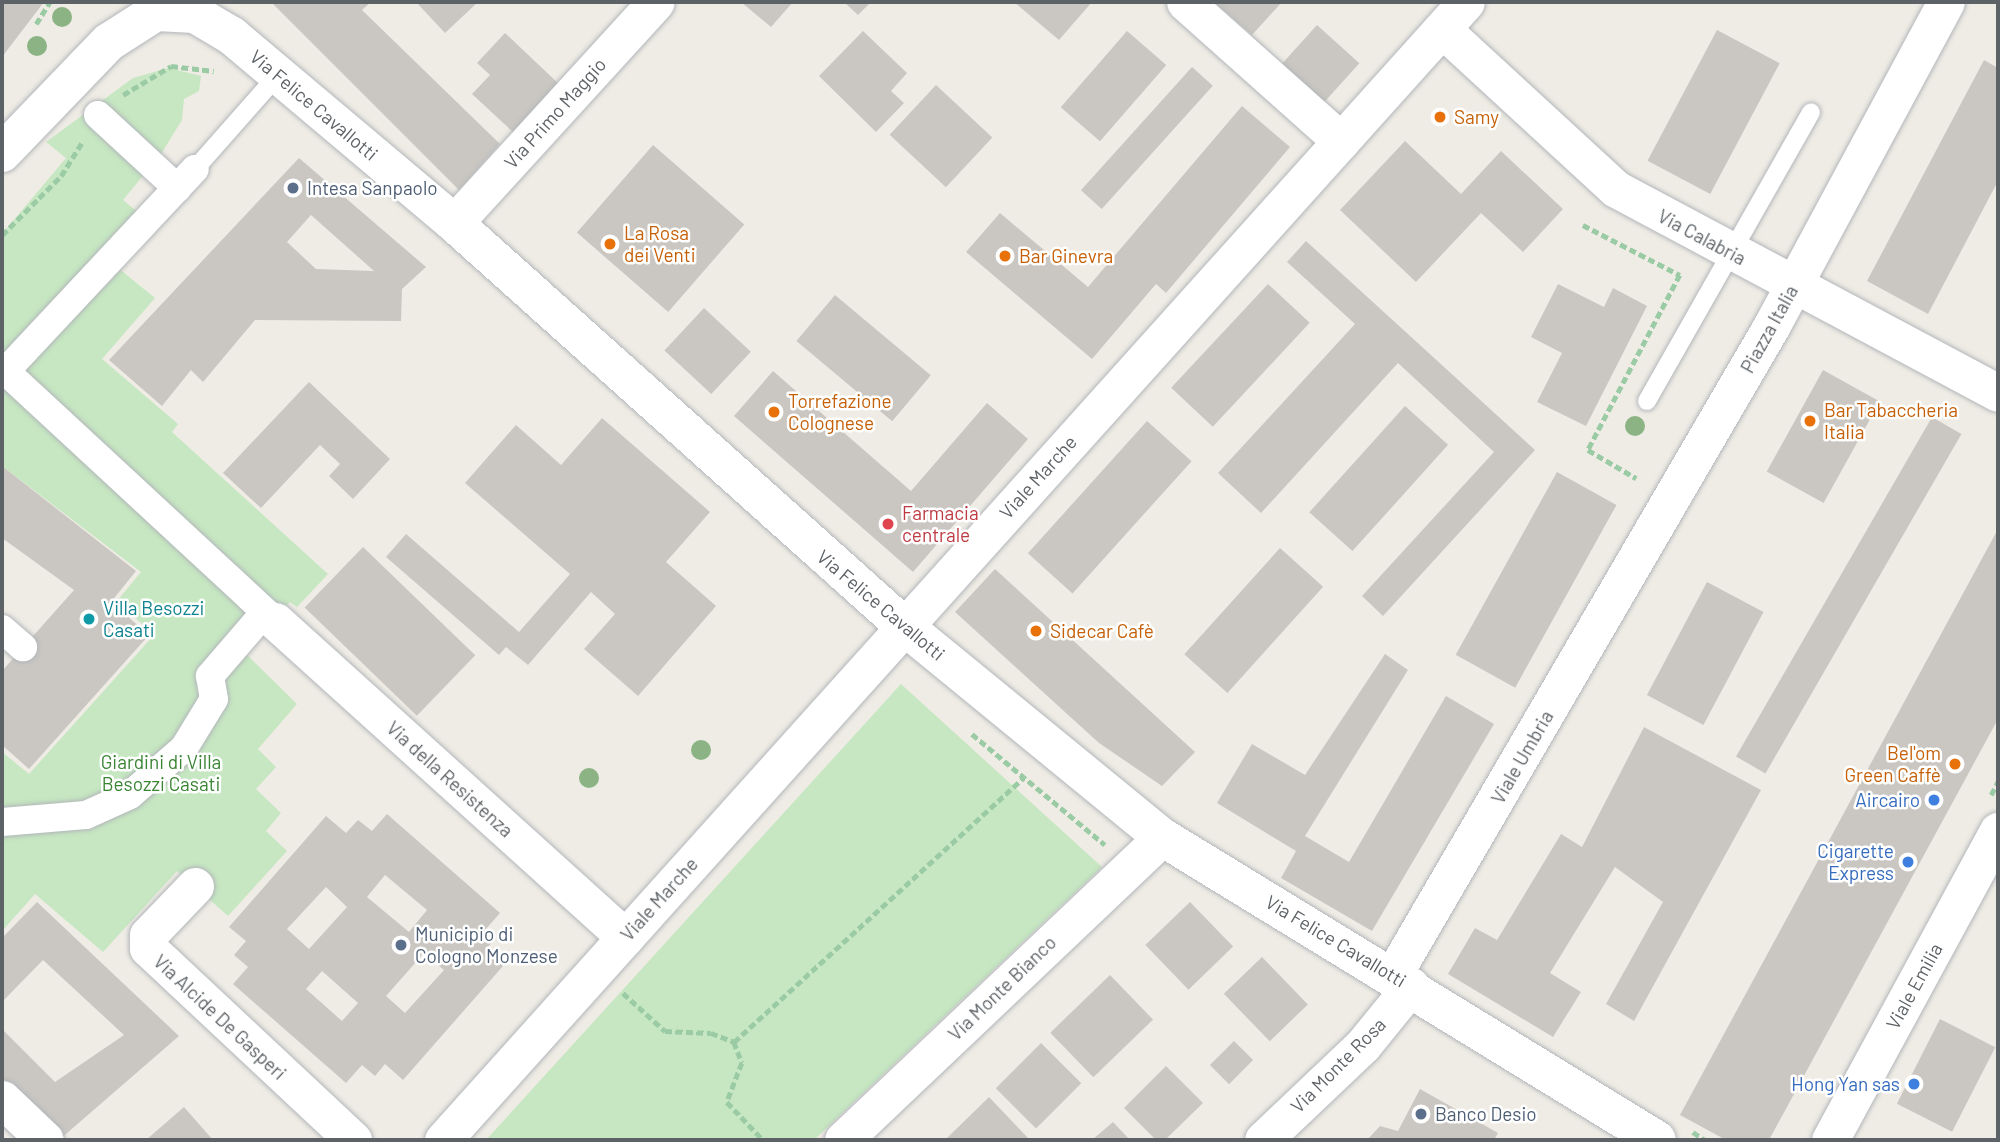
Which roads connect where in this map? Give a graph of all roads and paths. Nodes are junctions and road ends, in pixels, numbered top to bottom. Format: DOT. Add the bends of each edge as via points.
graph roads {
  1 [pos="50,2"];
  2 [pos="656,2"];
  3 [pos="1185,2"];
  4 [pos="1466,2"];
  5 [pos="1947,2"];
  6 [pos="153,7"];
  7 [pos="36,24"];
  8 [pos="1442,29"];
  9 [pos="278,75"];
  10 [pos="1811,111"];
  11 [pos="98,115"];
  12 [pos="1341,141"];
  13 [pos="2,153"];
  14 [pos="186,179"];
  15 [pos="454,223"];
  16 [pos="1583,225"];
  17 [pos="1732,252"];
  18 [pos="1792,286"];
  19 [pos="3,371"];
  20 [pos="1998,393"];
  21 [pos="1647,401"];
  22 [pos="1636,478"];
  23 [pos="1650,539"];
  24 [pos="270,616"];
  25 [pos="904,626"];
  26 [pos="1023,778"];
  27 [pos="2,822"];
  28 [pos="1998,831"];
  29 [pos="1162,837"];
  30 [pos="195,886"];
  31 [pos="625,937"];
  32 [pos="596,969"];
  33 [pos="1402,981"];
  34 [pos="734,1042"];
  35 [pos="2,1099"];
  36 [pos="45,1140"];
  37 [pos="353,1140"];
  38 [pos="443,1140"];
  39 [pos="762,1140"];
  40 [pos="843,1140"];
  41 [pos="1263,1140"];
  42 [pos="1657,1140"];
  43 [pos="1830,1140"];
  1 -- 7 [label="path"];
  2 -- 15 [label="street, Via Primo Maggio"];
  3 -- 12 [label="street"];
  4 -- 8 [label="street, Viale Marche"];
  5 -- 18 [label="street, Piazza Italia"];
  6 -- 9 [label="street, Via Felice Cavallotti" via="195,14"];
  6 -- 13 [label="street" via="108,42"];
  8 -- 12 [label="street, Viale Marche"];
  8 -- 17 [label="street, Via Calabria" via="1616,189"];
  9 -- 14 [label="lane"];
  9 -- 15 [label="street, Via Felice Cavallotti"];
  10 -- 17 [label="lane"];
  11 -- 14 [label="street"];
  12 -- 25 [label="street, Viale Marche"];
  14 -- 19 [label="street"];
  15 -- 25 [label="street, Via Felice Cavallotti"];
  16 -- 22 [label="path" via="1679,275 1588,450"];
  17 -- 18 [label="street, Via Calabria"];
  17 -- 21 [label="lane"];
  18 -- 20 [label="street, Via Calabria"];
  18 -- 23 [label="street, Piazza Italia"];
  19 -- 24 [label="street"];
  23 -- 33 [label="street, Viale Umbria"];
  24 -- 27 [label="street" via="210,676 214,699 184,748 130,795 86,815"];
  24 -- 31 [label="street, Via della Resistenza"];
  25 -- 29 [label="street, Via Felice Cavallotti"];
  25 -- 31 [label="street, Viale Marche"];
  26 -- 34 [label="path"];
  28 -- 43 [label="street, Viale Emilia"];
  29 -- 33 [label="street, Via Felice Cavallotti"];
  29 -- 40 [label="street, Via Monte Bianco"];
  30 -- 37 [label="street, Via Alcide De Gasperi" via="148,934 148,948"];
  31 -- 32 [label="street, Viale Marche"];
  32 -- 34 [label="path" via="665,1031 711,1033"];
  32 -- 38 [label="street, Viale Marche"];
  33 -- 41 [label="street, Via Monte Rosa" via="1363,1045"];
  33 -- 42 [label="street, Via Felice Cavallotti"];
  34 -- 39 [label="path" via="742,1063 727,1102"];
  35 -- 36 [label="street"];
}
